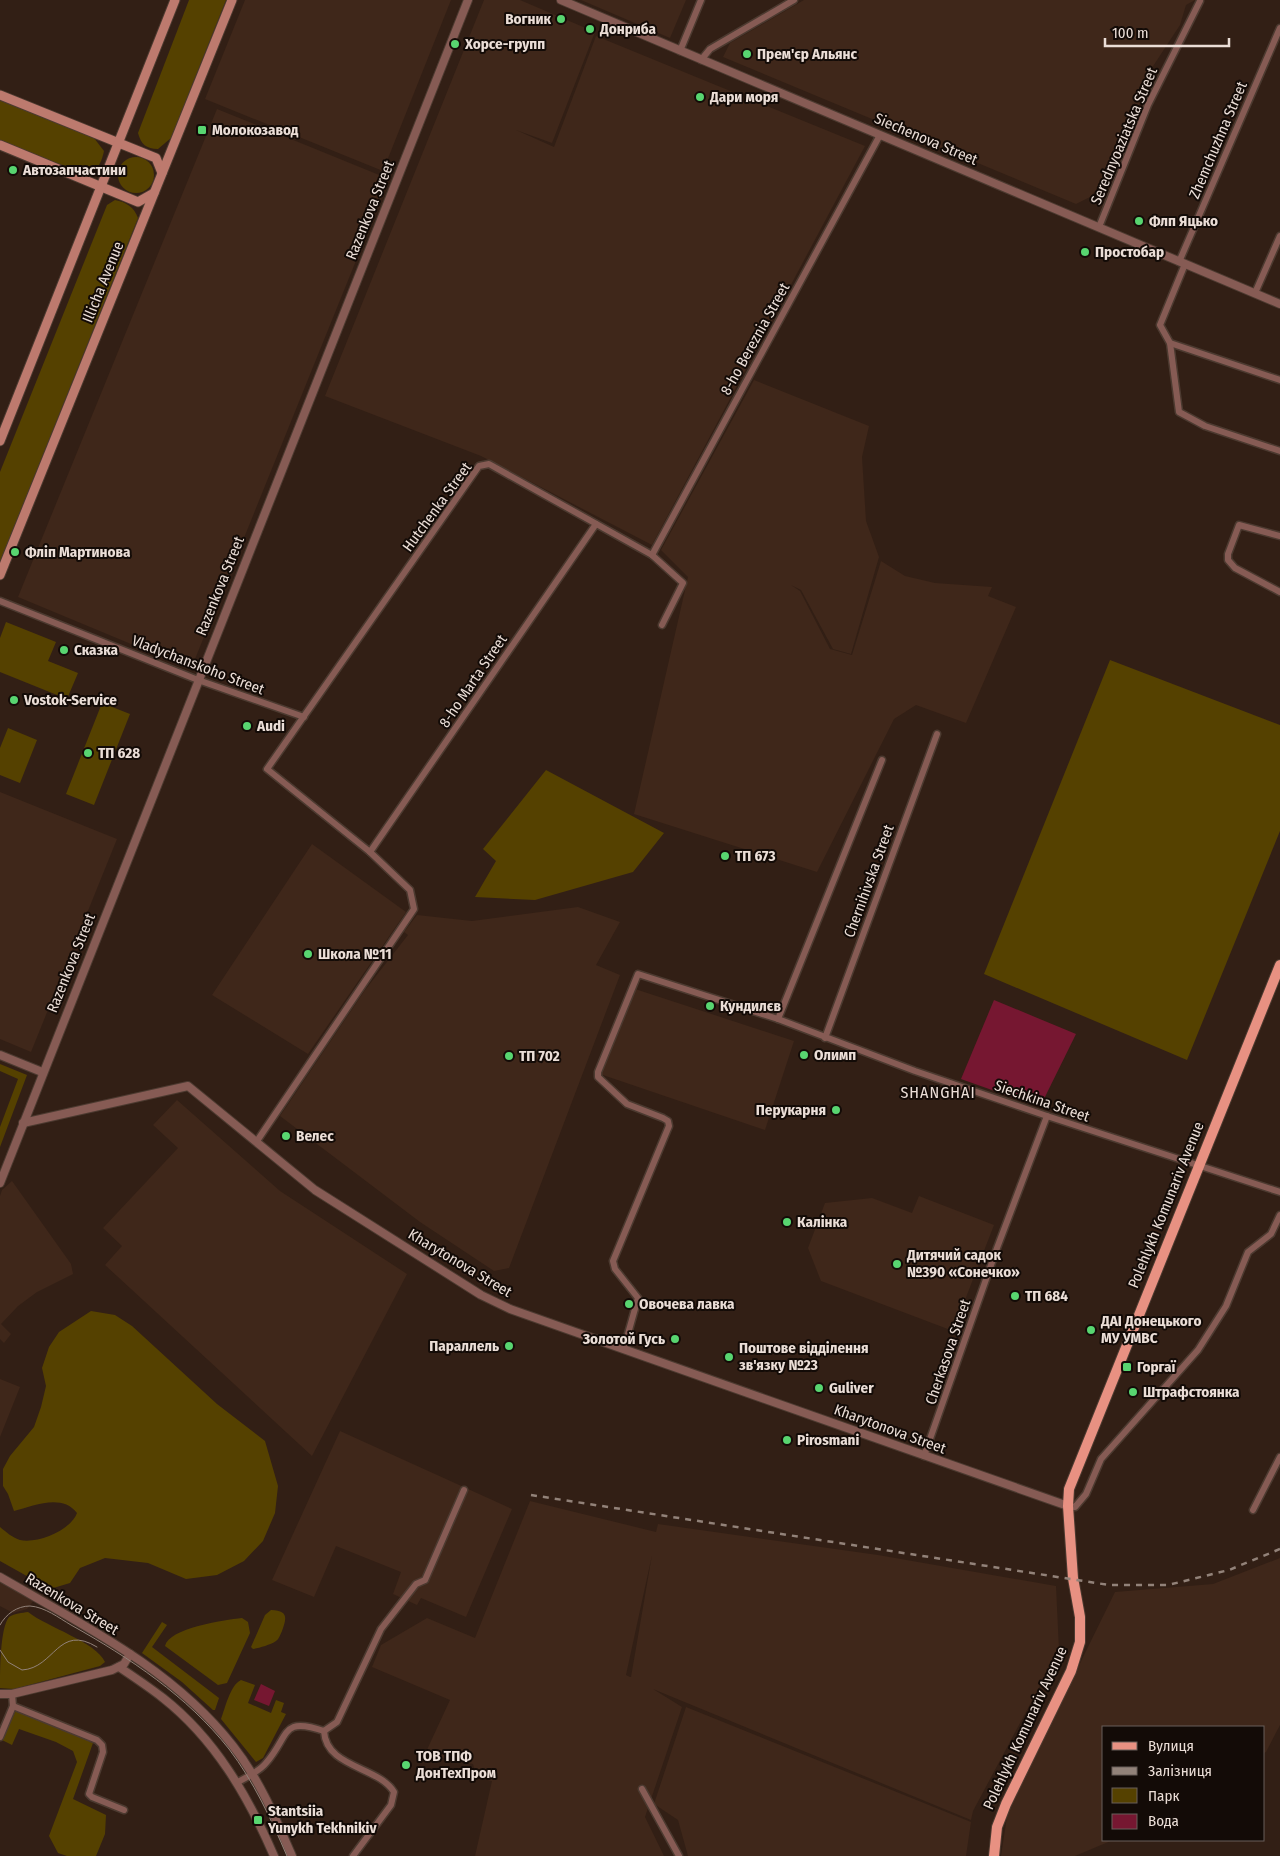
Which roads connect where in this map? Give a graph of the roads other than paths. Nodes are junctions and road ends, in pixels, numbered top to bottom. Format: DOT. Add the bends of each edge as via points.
graph roads {
  1 [pos="175,0"];
  2 [pos="232,0"];
  3 [pos="468,0"];
  4 [pos="561,0"];
  5 [pos="702,0"];
  6 [pos="794,0"];
  7 [pos="1200,1"];
  8 [pos="1280,28"];
  9 [pos="680,51"];
  10 [pos="701,60"];
  11 [pos="0,95"];
  12 [pos="880,135"];
  13 [pos="118,143"];
  14 [pos="0,146"];
  15 [pos="162,173"];
  16 [pos="101,186"];
  17 [pos="154,193"];
  18 [pos="1099,227"];
  19 [pos="1280,236"];
  20 [pos="1182,263"];
  21 [pos="1255,293"];
  22 [pos="1280,304"];
  23 [pos="1170,344"];
  24 [pos="1280,380"];
  25 [pos="0,441"];
  26 [pos="1280,451"];
  27 [pos="596,524"];
  28 [pos="1280,536"];
  29 [pos="652,554"];
  30 [pos="0,575"];
  31 [pos="1280,592"];
  32 [pos="0,602"];
  33 [pos="662,625"];
  34 [pos="198,680"];
  35 [pos="304,717"];
  36 [pos="937,734"];
  37 [pos="882,760"];
  38 [pos="370,852"];
  39 [pos="1280,964"];
  40 [pos="778,1019"];
  41 [pos="825,1038"];
  42 [pos="0,1056"];
  43 [pos="42,1072"];
  44 [pos="1047,1116"];
  45 [pos="23,1123"];
  46 [pos="257,1142"];
  47 [pos="1198,1166"];
  48 [pos="0,1183"];
  49 [pos="1280,1192"];
  50 [pos="1280,1216"];
  51 [pos="624,1348"];
  52 [pos="924,1456"];
  53 [pos="1280,1457"];
  54 [pos="464,1490"];
  55 [pos="1068,1506"];
  56 [pos="1254,1510"];
  57 [pos="0,1577"];
  58 [pos="130,1654"];
  59 [pos="119,1667"];
  60 [pos="0,1694"];
  61 [pos="12,1694"];
  62 [pos="13,1706"];
  63 [pos="324,1731"];
  64 [pos="0,1737"];
  65 [pos="252,1773"];
  66 [pos="238,1782"];
  67 [pos="642,1789"];
  68 [pos="124,1810"];
  69 [pos="274,1856"];
  70 [pos="292,1856"];
  71 [pos="353,1856"];
  72 [pos="679,1856"];
  73 [pos="994,1856"];
  1 -- 13 [label="main road"];
  2 -- 15 [label="main road, Illicha Avenue"];
  3 -- 34 [label="street, Razenkova Street"];
  4 -- 9 [label="street, Siechenova Street"];
  5 -- 9 [label="street"];
  6 -- 10 [label="street" via="710,49"];
  7 -- 18 [label="street, Serednyoaziatska Street" via="1148,105"];
  8 -- 20 [label="street, Zhemchuzhna Street"];
  9 -- 10 [label="street, Siechenova Street"];
  10 -- 12 [label="street, Siechenova Street"];
  11 -- 13 [label="main road"];
  12 -- 18 [label="street, Siechenova Street"];
  12 -- 29 [label="street, 8-ho Bereznia Street"];
  13 -- 15 [label="main road" via="156,158"];
  13 -- 16 [label="main road"];
  14 -- 16 [label="main road"];
  15 -- 17 [label="main road, Illicha Avenue"];
  16 -- 17 [label="main road" via="138,202"];
  16 -- 25 [label="main road"];
  17 -- 30 [label="main road, Illicha Avenue"];
  18 -- 20 [label="street, Siechenova Street"];
  19 -- 21 [label="street"];
  20 -- 21 [label="street, Siechenova Street"];
  20 -- 23 [label="street, Zhemchuzhna Street" via="1160,325"];
  21 -- 22 [label="street, Siechenova Street"];
  23 -- 24 [label="street"];
  23 -- 26 [label="street, Zhemchuzhna Street" via="1179,412 1205,426"];
  27 -- 29 [label="street, Hutchenka Street"];
  27 -- 35 [label="street, Hutchenka Street" via="489,464 479,466"];
  27 -- 38 [label="street, 8-ho Marta Street"];
  28 -- 31 [label="street" via="1239,525 1228,554 1228,560 1235,568"];
  29 -- 33 [label="street, Hutchenka Street" via="683,583"];
  32 -- 34 [label="street, Vladychanskoho Street"];
  34 -- 35 [label="street, Vladychanskoho Street"];
  34 -- 43 [label="street, Razenkova Street"];
  35 -- 38 [label="street, Hutchenka Street" via="267,769"];
  36 -- 41 [label="street, Chernihivska Street"];
  37 -- 40 [label="street, Chernihivska Street"];
  38 -- 46 [label="street" via="410,890 414,909"];
  39 -- 47 [label="main road, Polehlykh Komunariv Avenue"];
  40 -- 41 [label="street, Siechkina Street"];
  40 -- 51 [label="street, Siechkina Street" via="638,974 598,1077 628,1104 663,1118 669,1126 613,1261 615,1269 638,1298"];
  41 -- 44 [label="street, Siechkina Street"];
  42 -- 43 [label="street"];
  43 -- 45 [label="street, Razenkova Street"];
  44 -- 47 [label="street, Siechkina Street"];
  44 -- 52 [label="street, Cherkasova Street"];
  45 -- 46 [label="street, Kharytonova Street" via="188,1086"];
  45 -- 48 [label="street, Razenkova Street"];
  46 -- 51 [label="street, Kharytonova Street" via="315,1190 481,1295 510,1309"];
  47 -- 49 [label="street, Siechkina Street"];
  47 -- 55 [label="main road, Polehlykh Komunariv Avenue" via="1070,1489"];
  50 -- 55 [label="street" via="1271,1234 1248,1252 1226,1306 1198,1350 1101,1459 1086,1494 1075,1506"];
  51 -- 52 [label="street, Kharytonova Street"];
  52 -- 55 [label="street, Kharytonova Street"];
  53 -- 56 [label="street"];
  54 -- 63 [label="street" via="425,1580 416,1584 381,1629 340,1718"];
  55 -- 73 [label="main road, Polehlykh Komunariv Avenue" via="1080,1642 1077,1656 1006,1804 997,1827"];
  57 -- 58 [label="street, Razenkova Street"];
  58 -- 59 [label="street"];
  58 -- 65 [label="street, Razenkova Street" via="196,1704"];
  59 -- 61 [label="street"];
  59 -- 66 [label="street" via="184,1717 220,1756"];
  60 -- 61 [label="street"];
  61 -- 62 [label="street"];
  62 -- 64 [label="street"];
  62 -- 68 [label="street" via="97,1740 103,1752 90,1794"];
  63 -- 65 [label="street" via="304,1724 295,1726 283,1737 268,1762"];
  63 -- 71 [label="street" via="336,1754 382,1781 394,1792 391,1805"];
  65 -- 66 [label="street"];
  65 -- 70 [label="street, Razenkova Street"];
  66 -- 69 [label="street"];
  67 -- 72 [label="street"];
}
